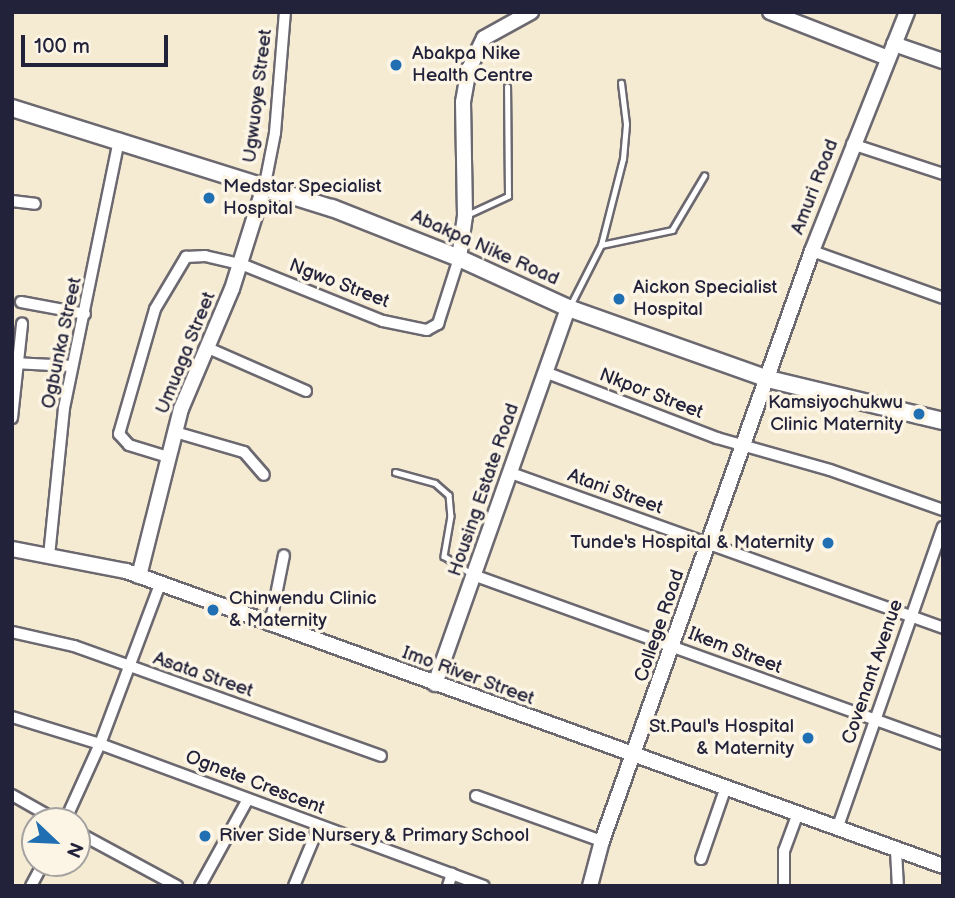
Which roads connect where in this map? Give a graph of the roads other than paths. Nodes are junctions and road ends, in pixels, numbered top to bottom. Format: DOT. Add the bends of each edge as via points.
graph roads {
  1 [pos="285,12"];
  2 [pos="531,12"];
  3 [pos="770,12"];
  4 [pos="904,15"];
  5 [pos="795,17"];
  6 [pos="891,51"];
  7 [pos="943,61"];
  8 [pos="621,83"];
  9 [pos="507,87"];
  10 [pos="12,108"];
  11 [pos="12,118"];
  12 [pos="118,143"];
  13 [pos="852,144"];
  14 [pos="943,174"];
  15 [pos="704,176"];
  16 [pos="263,188"];
  17 [pos="12,201"];
  18 [pos="36,204"];
  19 [pos="465,216"];
  20 [pos="600,245"];
  21 [pos="812,251"];
  22 [pos="458,261"];
  23 [pos="241,264"];
  24 [pos="943,298"];
  25 [pos="21,302"];
  26 [pos="567,311"];
  27 [pos="85,314"];
  28 [pos="22,324"];
  29 [pos="208,348"];
  30 [pos="15,363"];
  31 [pos="72,366"];
  32 [pos="545,372"];
  33 [pos="766,384"];
  34 [pos="306,391"];
  35 [pos="12,418"];
  36 [pos="943,421"];
  37 [pos="943,428"];
  38 [pos="175,432"];
  39 [pos="744,447"];
  40 [pos="167,457"];
  41 [pos="396,472"];
  42 [pos="511,473"];
  43 [pos="264,475"];
  44 [pos="943,510"];
  45 [pos="943,527"];
  46 [pos="708,545"];
  47 [pos="12,549"];
  48 [pos="284,555"];
  49 [pos="49,556"];
  50 [pos="139,576"];
  51 [pos="476,576"];
  52 [pos="160,584"];
  53 [pos="910,616"];
  54 [pos="270,625"];
  55 [pos="943,628"];
  56 [pos="12,632"];
  57 [pos="674,646"];
  58 [pos="128,668"];
  59 [pos="435,684"];
  60 [pos="12,717"];
  61 [pos="875,720"];
  62 [pos="100,744"];
  63 [pos="943,744"];
  64 [pos="634,754"];
  65 [pos="381,756"];
  66 [pos="726,787"];
  67 [pos="12,795"];
  68 [pos="476,796"];
  69 [pos="247,799"];
  70 [pos="33,807"];
  71 [pos="71,807"];
  72 [pos="798,813"];
  73 [pos="319,826"];
  74 [pos="837,829"];
  75 [pos="91,840"];
  76 [pos="602,841"];
  77 [pos="896,850"];
  78 [pos="701,859"];
  79 [pos="943,866"];
  80 [pos="452,874"];
  81 [pos="177,886"];
  82 [pos="200,886"];
  83 [pos="294,886"];
  84 [pos="448,886"];
  85 [pos="484,886"];
  86 [pos="590,886"];
  87 [pos="784,886"];
  88 [pos="898,886"];
  1 -- 16 [label="street, Ugwuoye Street" via="275,133"];
  2 -- 19 [label="street" via="484,38 475,51 463,102"];
  3 -- 5 [label="street"];
  4 -- 6 [label="street, Amuri Road"];
  5 -- 6 [label="street"];
  6 -- 7 [label="street"];
  6 -- 13 [label="street, Amuri Road"];
  8 -- 20 [label="lane" via="626,124 623,159"];
  9 -- 19 [label="lane" via="508,196"];
  10 -- 12 [label="main road, Abakpa Nike Road"];
  11 -- 12 [label="main road, Abakpa Nike Road"];
  12 -- 16 [label="main road, Abakpa Nike Road"];
  12 -- 27 [label="street, Ogbunka Street"];
  13 -- 14 [label="street"];
  13 -- 21 [label="street, Amuri Road"];
  15 -- 20 [label="lane" via="673,230"];
  16 -- 22 [label="main road, Abakpa Nike Road"];
  16 -- 23 [label="street, Umuaga Street"];
  17 -- 18 [label="street"];
  19 -- 22 [label="street"];
  20 -- 26 [label="lane"];
  21 -- 24 [label="street"];
  21 -- 33 [label="street, Amuri Road"];
  22 -- 23 [label="street, Ngwo Street" via="438,324 427,330 383,321"];
  22 -- 26 [label="main road, Abakpa Nike Road"];
  23 -- 29 [label="street, Umuaga Street"];
  23 -- 40 [label="street, Umuaga Street" via="186,257 155,309 118,434 128,445"];
  25 -- 27 [label="street"];
  26 -- 32 [label="street, Housing Estate Road"];
  26 -- 33 [label="main road, Abakpa Nike Road"];
  27 -- 31 [label="street, Ogbunka Street"];
  28 -- 30 [label="street"];
  29 -- 34 [label="street"];
  29 -- 38 [label="street, Umuaga Street"];
  30 -- 31 [label="street"];
  30 -- 35 [label="street"];
  31 -- 49 [label="street, Ogbunka Street"];
  32 -- 39 [label="street, Nkpor Street"];
  32 -- 42 [label="street, Housing Estate Road"];
  33 -- 36 [label="main road, Abakpa Nike Road"];
  33 -- 37 [label="main road, Abakpa Nike Road"];
  33 -- 39 [label="street, College Road"];
  38 -- 40 [label="street, Umuaga Street"];
  38 -- 43 [label="street" via="244,452"];
  39 -- 44 [label="street, Nkpor Street" via="830,470"];
  39 -- 46 [label="street, College Road"];
  40 -- 50 [label="street, Umuaga Street"];
  41 -- 51 [label="lane" via="435,483 449,495 451,516 444,556"];
  42 -- 46 [label="street, Atani Street"];
  42 -- 51 [label="street, Housing Estate Road"];
  45 -- 53 [label="street, Covenant Avenue"];
  46 -- 53 [label="street, Atani Street"];
  46 -- 57 [label="street, College Road"];
  47 -- 49 [label="street, Imo River Street"];
  48 -- 54 [label="street"];
  49 -- 50 [label="street, Imo River Street"];
  50 -- 52 [label="street, Imo River Street"];
  51 -- 57 [label="street, Ikem Street"];
  51 -- 59 [label="street, Housing Estate Road"];
  52 -- 54 [label="street, Imo River Street"];
  52 -- 58 [label="street"];
  53 -- 55 [label="street"];
  53 -- 61 [label="street, Covenant Avenue"];
  54 -- 59 [label="street, Imo River Street"];
  56 -- 58 [label="street, Asata Street" via="74,646"];
  57 -- 61 [label="street, Ikem Street"];
  57 -- 64 [label="street, College Road"];
  58 -- 62 [label="street"];
  58 -- 65 [label="street, Asata Street"];
  59 -- 64 [label="street, Imo River Street"];
  60 -- 62 [label="street, Ognete Crescent"];
  61 -- 63 [label="street, Ikem Street"];
  61 -- 74 [label="street, Covenant Avenue"];
  62 -- 69 [label="street, Ognete Crescent"];
  62 -- 71 [label="street"];
  64 -- 66 [label="street, Imo River Street"];
  64 -- 76 [label="street, College Road"];
  66 -- 72 [label="street, Imo River Street"];
  66 -- 78 [label="street"];
  67 -- 70 [label="street"];
  68 -- 76 [label="street"];
  69 -- 73 [label="street, Ognete Crescent"];
  69 -- 82 [label="street"];
  72 -- 74 [label="street, Imo River Street"];
  72 -- 87 [label="street" via="784,851"];
  73 -- 80 [label="street, Ognete Crescent"];
  73 -- 83 [label="street"];
  74 -- 77 [label="street, Imo River Street"];
  75 -- 81 [label="street"];
  76 -- 86 [label="street, College Road"];
  77 -- 79 [label="street, Imo River Street"];
  77 -- 88 [label="street"];
  80 -- 84 [label="street"];
  80 -- 85 [label="street, Ognete Crescent"];
}
